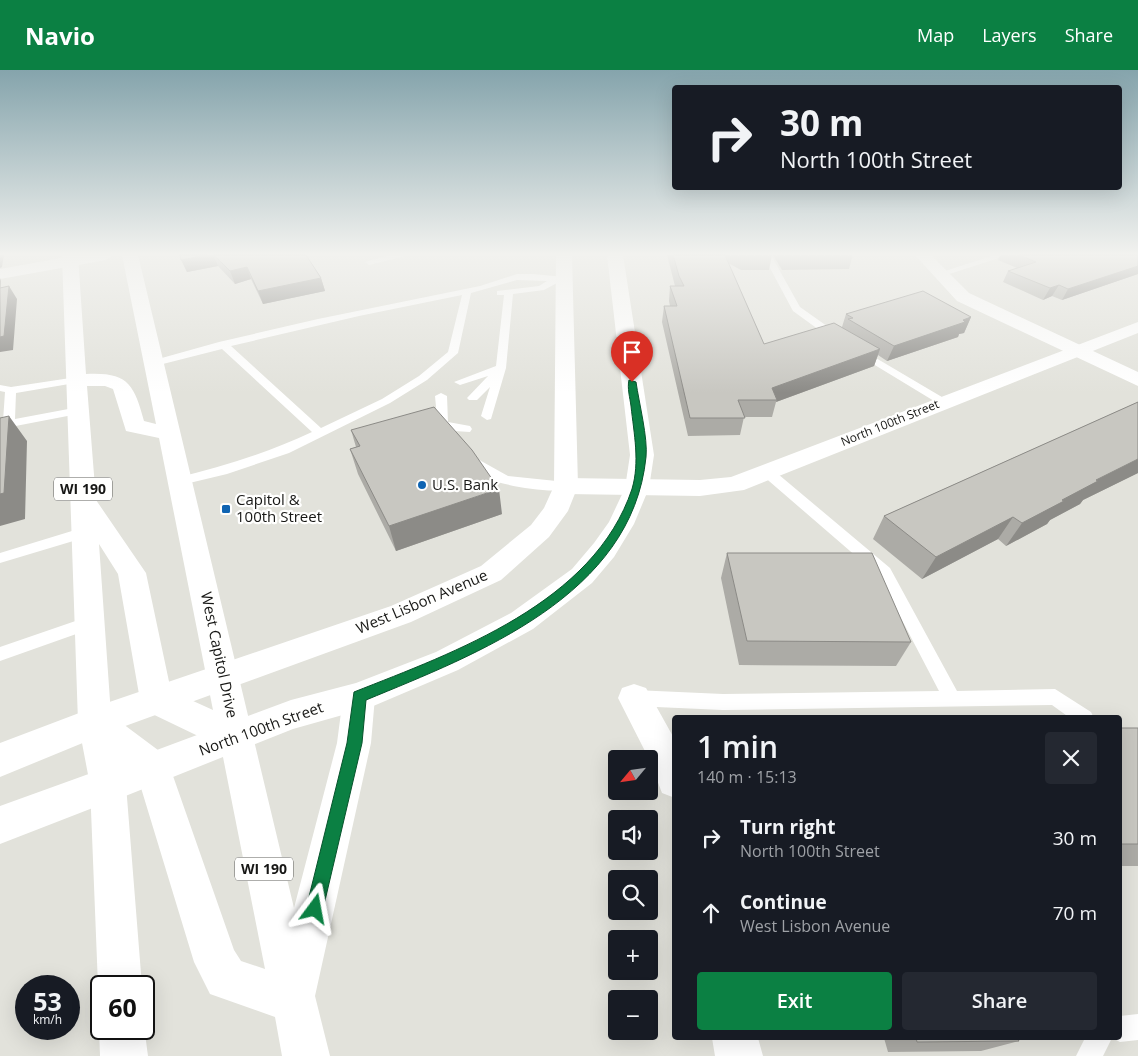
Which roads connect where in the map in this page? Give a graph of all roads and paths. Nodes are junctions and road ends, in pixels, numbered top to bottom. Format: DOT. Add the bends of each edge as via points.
graph roads {
  1 [pos="72,301"];
  2 [pos="141,301"];
  3 [pos="412,301"];
  4 [pos="465,301"];
  5 [pos="508,301"];
  6 [pos="561,301"];
  7 [pos="620,301"];
  8 [pos="792,301"];
  9 [pos="971,301"];
  10 [pos="1138,327"];
  11 [pos="223,344"];
  12 [pos="1077,351"];
  13 [pos="155,363"];
  14 [pos="501,368"];
  15 [pos="77,380"];
  16 [pos="1138,380"];
  17 [pos="6,389"];
  18 [pos="474,398"];
  19 [pos="943,402"];
  20 [pos="79,411"];
  21 [pos="453,412"];
  22 [pos="4,424"];
  23 [pos="442,425"];
  24 [pos="320,432"];
  25 [pos="171,434"];
  26 [pos="455,440"];
  27 [pos="468,455"];
  28 [pos="767,472"];
  29 [pos="181,481"];
  30 [pos="566,486"];
  31 [pos="637,488"];
  32 [pos="84,502"];
  33 [pos="85,532"];
  34 [pos="0,558"];
  35 [pos="90,622"];
  36 [pos="0,654"];
  37 [pos="223,677"];
  38 [pos="359,697"];
  39 [pos="634,698"];
  40 [pos="952,698"];
  41 [pos="156,700"];
  42 [pos="1081,715"];
  43 [pos="95,722"];
  44 [pos="236,737"];
  45 [pos="0,760"];
  46 [pos="153,768"];
  47 [pos="672,772"];
  48 [pos="108,785"];
  49 [pos="0,824"];
  50 [pos="119,975"];
  51 [pos="293,1001"];
  52 [pos="1138,1027"];
  53 [pos="1122,1029"];
  54 [pos="123,1040"];
  55 [pos="735,1040"];
  56 [pos="1098,1040"];
  57 [pos="124,1056"];
  58 [pos="306,1056"];
  59 [pos="739,1056"];
  60 [pos="1089,1056"];
  1 -- 15 [label="main road, WI 190"];
  2 -- 13 [label="main road, West Capitol Drive / WI 190"];
  3 -- 11 [label="lane"];
  4 -- 24 [label="lane" via="453,353 423,378 386,401"];
  5 -- 14 [label="lane"];
  6 -- 30 [label="main road, West Lisbon Avenue"];
  7 -- 31 [label="main road" via="642,455"];
  8 -- 19 [label="lane" via="796,308 825,330"];
  9 -- 12 [label="main road"];
  10 -- 12 [label="main road, North 100th Street"];
  11 -- 13 [label="lane"];
  11 -- 24 [label="lane"];
  12 -- 16 [label="main road"];
  12 -- 19 [label="main road, North 100th Street"];
  13 -- 25 [label="main road, West Capitol Drive / WI 190"];
  14 -- 18 [label="lane"];
  14 -- 18 [label="lane"];
  14 -- 18 [label="lane"];
  15 -- 17 [label="lane"];
  15 -- 20 [label="main road, WI 190"];
  15 -- 25 [label="main road" via="118,381 123,386 134,426"];
  17 -- 22 [label="lane"];
  19 -- 28 [label="main road, North 100th Street"];
  20 -- 22 [label="lane"];
  20 -- 32 [label="main road, WI 190"];
  21 -- 23 [label="lane"];
  21 -- 23 [label="lane"];
  21 -- 23 [label="lane"];
  23 -- 26 [label="lane"];
  24 -- 29 [label="lane" via="285,450"];
  25 -- 29 [label="main road, West Capitol Drive / WI 190"];
  27 -- 30 [label="lane" via="481,470 505,481"];
  28 -- 31 [label="main road, North 100th Street" via="735,484 700,488"];
  28 -- 40 [label="lane" via="885,572"];
  29 -- 37 [label="main road, West Capitol Drive / WI 190"];
  30 -- 31 [label="main road, North 100th Street"];
  30 -- 37 [label="main road, West Lisbon Avenue" via="555,511 540,531 491,573 401,614"];
  31 -- 38 [label="main road, North 100th Street" via="621,524 582,576 522,621 447,661"];
  32 -- 33 [label="main road, WI 190"];
  32 -- 41 [label="main road" via="132,573"];
  33 -- 34 [label="lane"];
  33 -- 35 [label="main road, WI 190"];
  35 -- 36 [label="lane"];
  35 -- 43 [label="main road, WI 190"];
  37 -- 41 [label="main road"];
  37 -- 44 [label="main road, West Capitol Drive / WI 190"];
  38 -- 44 [label="main road, North 100th Street" via="291,715"];
  38 -- 51 [label="main road" via="354,743"];
  39 -- 40 [label="lane" via="723,702"];
  39 -- 47 [label="main road"];
  40 -- 42 [label="lane" via="1055,697"];
  41 -- 43 [label="main road"];
  41 -- 44 [label="main road"];
  43 -- 45 [label="main road"];
  43 -- 46 [label="main road"];
  43 -- 48 [label="main road, WI 190"];
  44 -- 46 [label="main road, North 100th Street"];
  44 -- 51 [label="main road, West Capitol Drive / WI 190"];
  46 -- 48 [label="main road, North 100th Street"];
  46 -- 51 [label="main road" via="216,962 226,978"];
  48 -- 49 [label="main road, North 100th Street"];
  48 -- 50 [label="main road, WI 190"];
  51 -- 58 [label="main road, West Capitol Drive / WI 190"];
  52 -- 53 [label="lane"];
  54 -- 57 [label="main road"];
  55 -- 59 [label="main road"];
  56 -- 60 [label="lane"];
}
